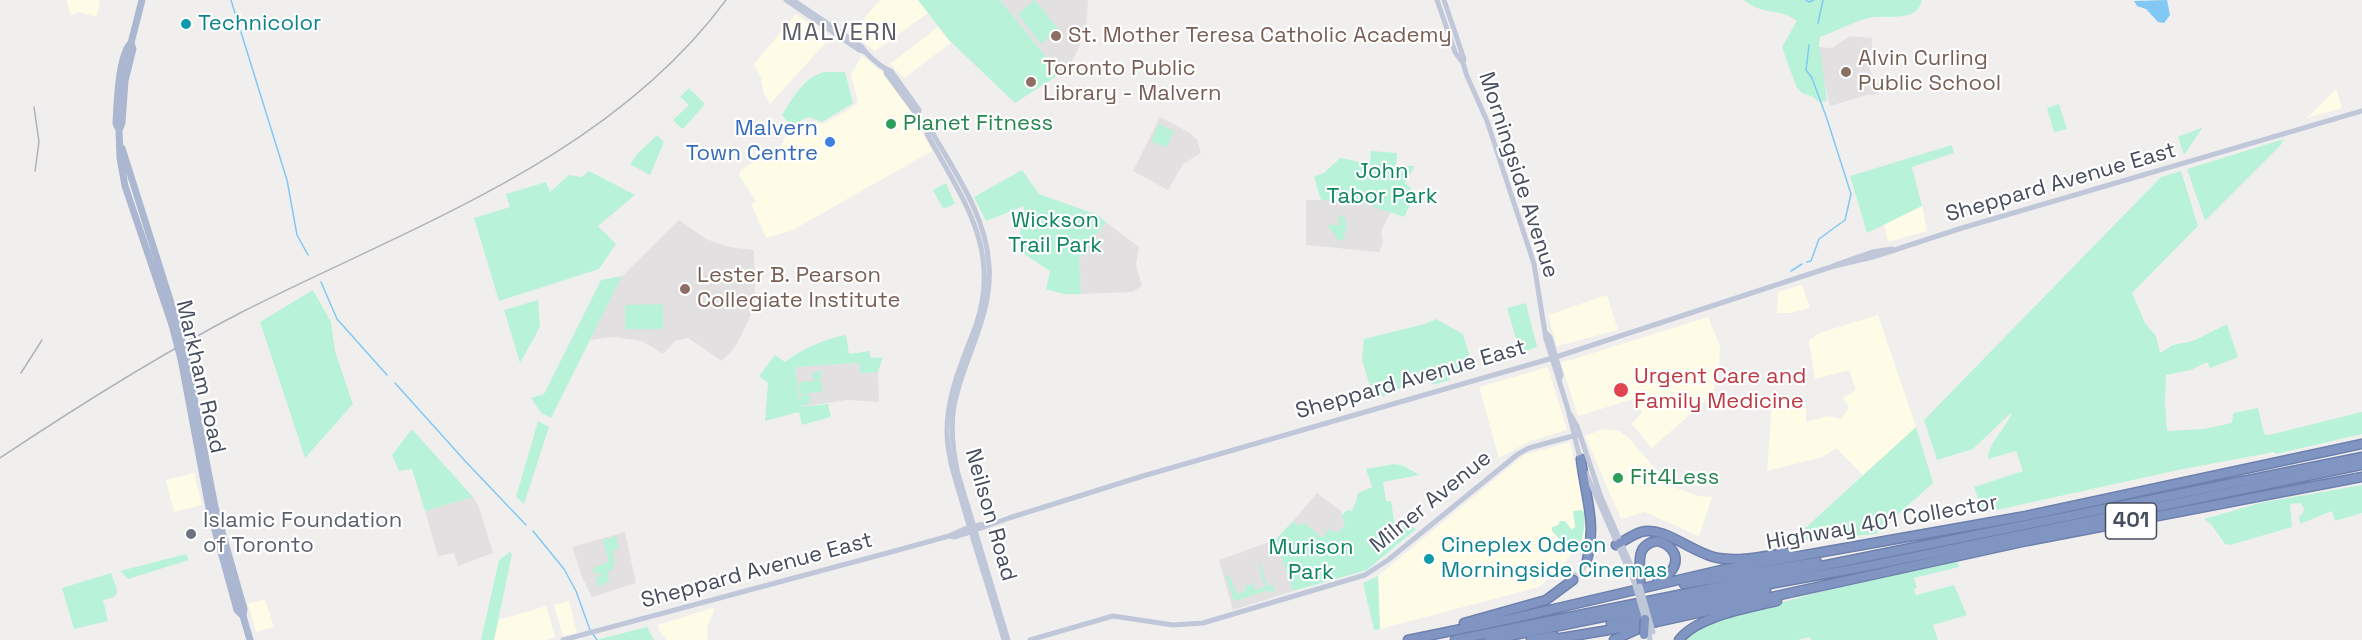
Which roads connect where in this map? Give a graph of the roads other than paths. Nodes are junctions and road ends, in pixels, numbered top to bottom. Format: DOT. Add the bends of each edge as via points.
graph roads {
  1 [pos="142,0"];
  2 [pos="786,0"];
  3 [pos="793,0"];
  4 [pos="1437,0"];
  5 [pos="1444,0"];
  6 [pos="865,52"];
  7 [pos="1463,63"];
  8 [pos="2362,110"];
  9 [pos="1892,249"];
  10 [pos="1834,266"];
  11 [pos="1553,357"];
  12 [pos="1576,433"];
  13 [pos="2362,443"];
  14 [pos="2362,452"];
  15 [pos="2362,457"];
  16 [pos="1581,459"];
  17 [pos="2309,467"];
  18 [pos="2362,467"];
  19 [pos="2362,477"];
  20 [pos="972,529"];
  21 [pos="1619,543"];
  22 [pos="1819,553"];
  23 [pos="1856,558"];
  24 [pos="1587,560"];
  25 [pos="1869,566"];
  26 [pos="1573,580"];
  27 [pos="1843,580"];
  28 [pos="1638,583"];
  29 [pos="1644,619"];
  30 [pos="1657,622"];
  31 [pos="1648,636"];
  32 [pos="573,639"];
  33 [pos="1006,639"];
  34 [pos="250,640"];
  35 [pos="563,640"];
  36 [pos="1030,640"];
  37 [pos="1403,640"];
  38 [pos="1408,640"];
  39 [pos="1455,640"];
  40 [pos="1490,640"];
  41 [pos="1531,640"];
  42 [pos="1549,640"];
  43 [pos="1614,640"];
  44 [pos="1655,640"];
  45 [pos="1679,640"];
  1 -- 34 [label="main road, Markham Road, bridge" via="125,53 116,123 184,357 214,501"];
  2 -- 6 [label="main road, Neilson Road"];
  3 -- 6 [label="main road, Neilson Road"];
  4 -- 7 [label="main road, Morningside Avenue" via="1455,52"];
  5 -- 7 [label="main road, Morningside Avenue"];
  6 -- 20 [label="main road, Neilson Road" via="886,70 919,116 952,172 977,226 984,263 982,304 953,390 947,426 951,465"];
  7 -- 11 [label="main road, Morningside Avenue" via="1487,121 1533,262"];
  8 -- 9 [label="main road, Sheppard Avenue East"];
  9 -- 10 [label="main road, Sheppard Avenue East"];
  9 -- 10 [label="main road, Sheppard Avenue East"];
  10 -- 11 [label="main road, Sheppard Avenue East"];
  11 -- 12 [label="main road, Morningside Avenue"];
  11 -- 20 [label="main road, Sheppard Avenue East"];
  12 -- 16 [label="main road, Morningside Avenue"];
  12 -- 21 [label="main road, Morningside Avenue"];
  12 -- 36 [label="main road, Milner Avenue" via="1518,454 1365,575 1203,623 1173,625 1113,616"];
  13 -- 22 [label="highway, Highway 401 Collector / 401" via="2026,516"];
  14 -- 17 [label="highway"];
  15 -- 17 [label="highway, 401"];
  16 -- 21 [label="main road, Morningside Avenue"];
  16 -- 24 [label="highway" via="1592,519"];
  17 -- 23 [label="highway, 401"];
  18 -- 25 [label="highway, 401"];
  19 -- 27 [label="highway, Highway 401 Collector / 401"];
  20 -- 32 [label="main road, Sheppard Avenue East"];
  20 -- 33 [label="main road, Neilson Road"];
  21 -- 22 [label="highway" via="1639,532 1655,530 1696,552 1719,558 1804,550"];
  21 -- 28 [label="main road, Morningside Avenue"];
  22 -- 28 [label="highway, Highway 401 Collector / 401"];
  23 -- 28 [label="highway" via="1648,590"];
  23 -- 39 [label="highway, 401"];
  25 -- 40 [label="highway, 401"];
  25 -- 41 [label="highway"];
  26 -- 37 [label="highway" via="1546,600"];
  27 -- 30 [label="highway, Highway 401 Collector / 401"];
  27 -- 45 [label="highway" via="1708,620 1691,628"];
  28 -- 28 [label="highway" via="1639,555 1646,545 1657,541 1671,547 1676,563 1672,572 1665,578"];
  28 -- 29 [label="main road, Morningside Avenue, bridge"];
  28 -- 31 [label="main road, Morningside Avenue, bridge"];
  28 -- 38 [label="highway, Highway 401 Collector / 401" via="1515,618"];
  29 -- 31 [label="highway, bridge"];
  30 -- 42 [label="highway, Highway 401 Collector / 401"];
  30 -- 43 [label="highway"];
  31 -- 44 [label="main road, Morningside Avenue"];
  32 -- 35 [label="main road, Sheppard Avenue East"];
}
